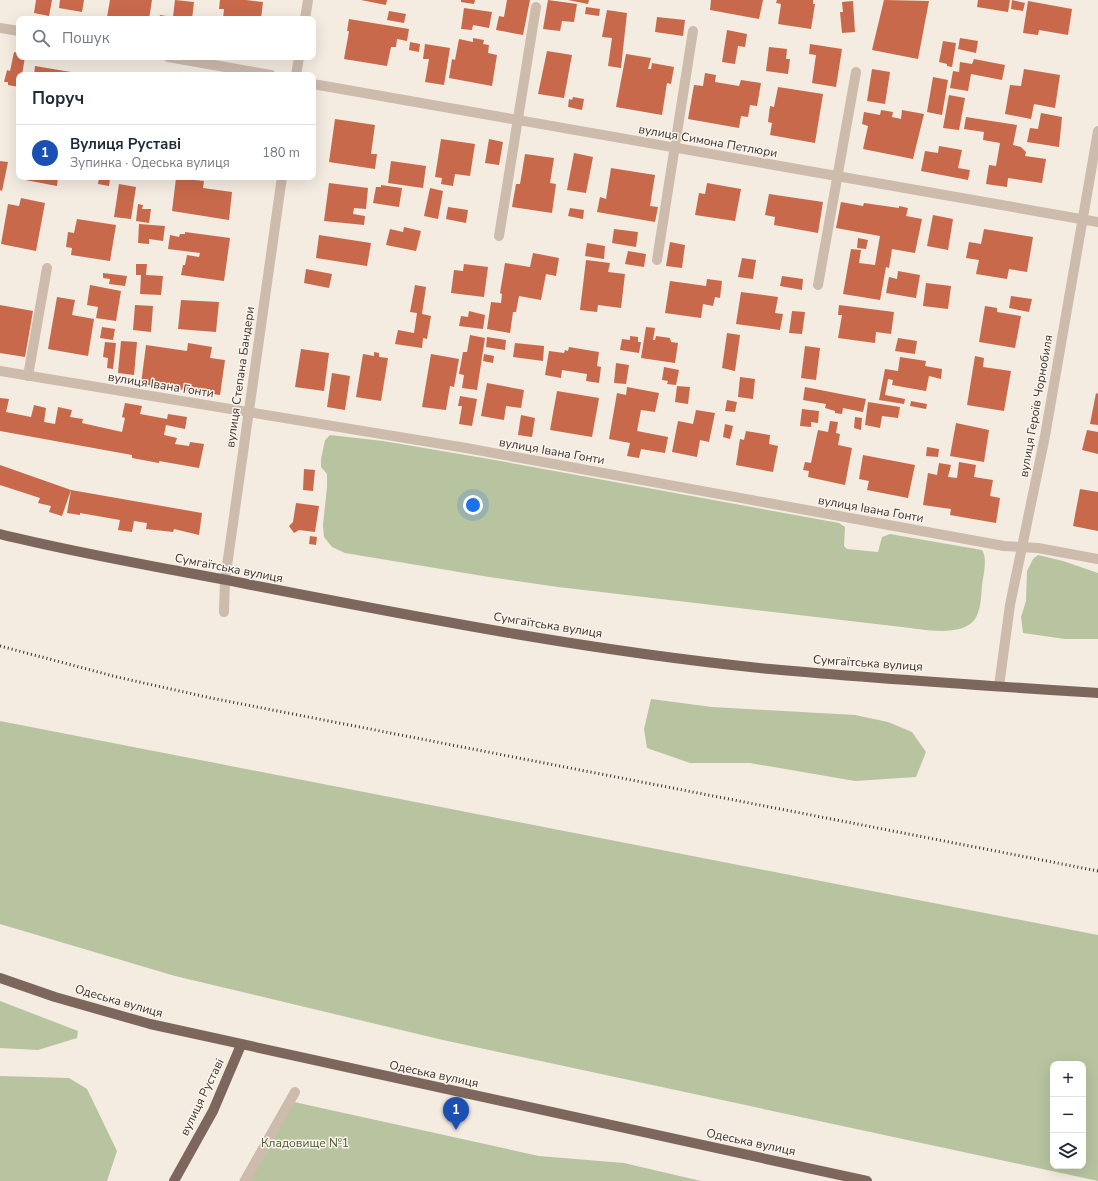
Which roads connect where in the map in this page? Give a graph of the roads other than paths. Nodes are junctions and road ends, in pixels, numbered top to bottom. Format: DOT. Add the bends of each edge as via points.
graph roads {
  1 [pos="308,0"];
  2 [pos="536,7"];
  3 [pos="305,16"];
  4 [pos="0,28"];
  5 [pos="16,31"];
  6 [pos="693,31"];
  7 [pos="185,60"];
  8 [pos="298,60"];
  9 [pos="254,72"];
  10 [pos="296,72"];
  11 [pos="856,72"];
  12 [pos="316,85"];
  13 [pos="518,120"];
  14 [pos="1098,131"];
  15 [pos="675,148"];
  16 [pos="837,177"];
  17 [pos="282,180"];
  18 [pos="1082,219"];
  19 [pos="1098,222"];
  20 [pos="499,236"];
  21 [pos="657,260"];
  22 [pos="47,268"];
  23 [pos="818,285"];
  24 [pos="0,371"];
  25 [pos="28,376"];
  26 [pos="248,413"];
  27 [pos="0,534"];
  28 [pos="1022,547"];
  29 [pos="1098,559"];
  30 [pos="225,580"];
  31 [pos="224,612"];
  32 [pos="999,686"];
  33 [pos="1098,693"];
  34 [pos="0,978"];
  35 [pos="241,1045"];
  36 [pos="295,1092"];
  37 [pos="174,1181"];
  38 [pos="245,1181"];
  39 [pos="867,1181"];
  1 -- 3 [label="street"];
  2 -- 13 [label="street"];
  4 -- 5 [label="street"];
  6 -- 15 [label="street"];
  7 -- 9 [label="street"];
  8 -- 10 [label="street"];
  11 -- 16 [label="street"];
  12 -- 13 [label="street, вулиця Симона Петлюри"];
  13 -- 15 [label="street, вулиця Симона Петлюри"];
  13 -- 20 [label="street"];
  14 -- 18 [label="street, вулиця Героїв Чорнобиля"];
  15 -- 16 [label="street, вулиця Симона Петлюри"];
  15 -- 21 [label="street"];
  16 -- 18 [label="street, вулиця Симона Петлюри"];
  16 -- 23 [label="street"];
  17 -- 26 [label="street, вулиця Степана Бандери"];
  18 -- 19 [label="street, вулиця Симона Петлюри"];
  18 -- 28 [label="street, вулиця Героїв Чорнобиля" via="1045,436"];
  22 -- 25 [label="street"];
  24 -- 25 [label="street, вулиця Івана Гонти"];
  25 -- 26 [label="street, вулиця Івана Гонти"];
  26 -- 28 [label="street, вулиця Івана Гонти" via="466,448 1004,546"];
  26 -- 30 [label="street, вулиця Степана Бандери"];
  27 -- 30 [label="main road, Сумгаїтська вулиця"];
  28 -- 29 [label="street, вулиця Івана Гонти"];
  28 -- 32 [label="street, вулиця Героїв Чорнобиля" via="1007,621"];
  30 -- 31 [label="street, вулиця Степана Бандери"];
  30 -- 32 [label="main road, Сумгаїтська вулиця" via="528,636 658,655 769,669"];
  32 -- 33 [label="main road, Сумгаїтська вулиця"];
  34 -- 35 [label="main road, Одеська вулиця" via="55,997 150,1024"];
  35 -- 37 [label="main road, вулиця Руставі" via="213,1111"];
  35 -- 39 [label="main road, Одеська вулиця"];
  36 -- 38 [label="street"];
}
